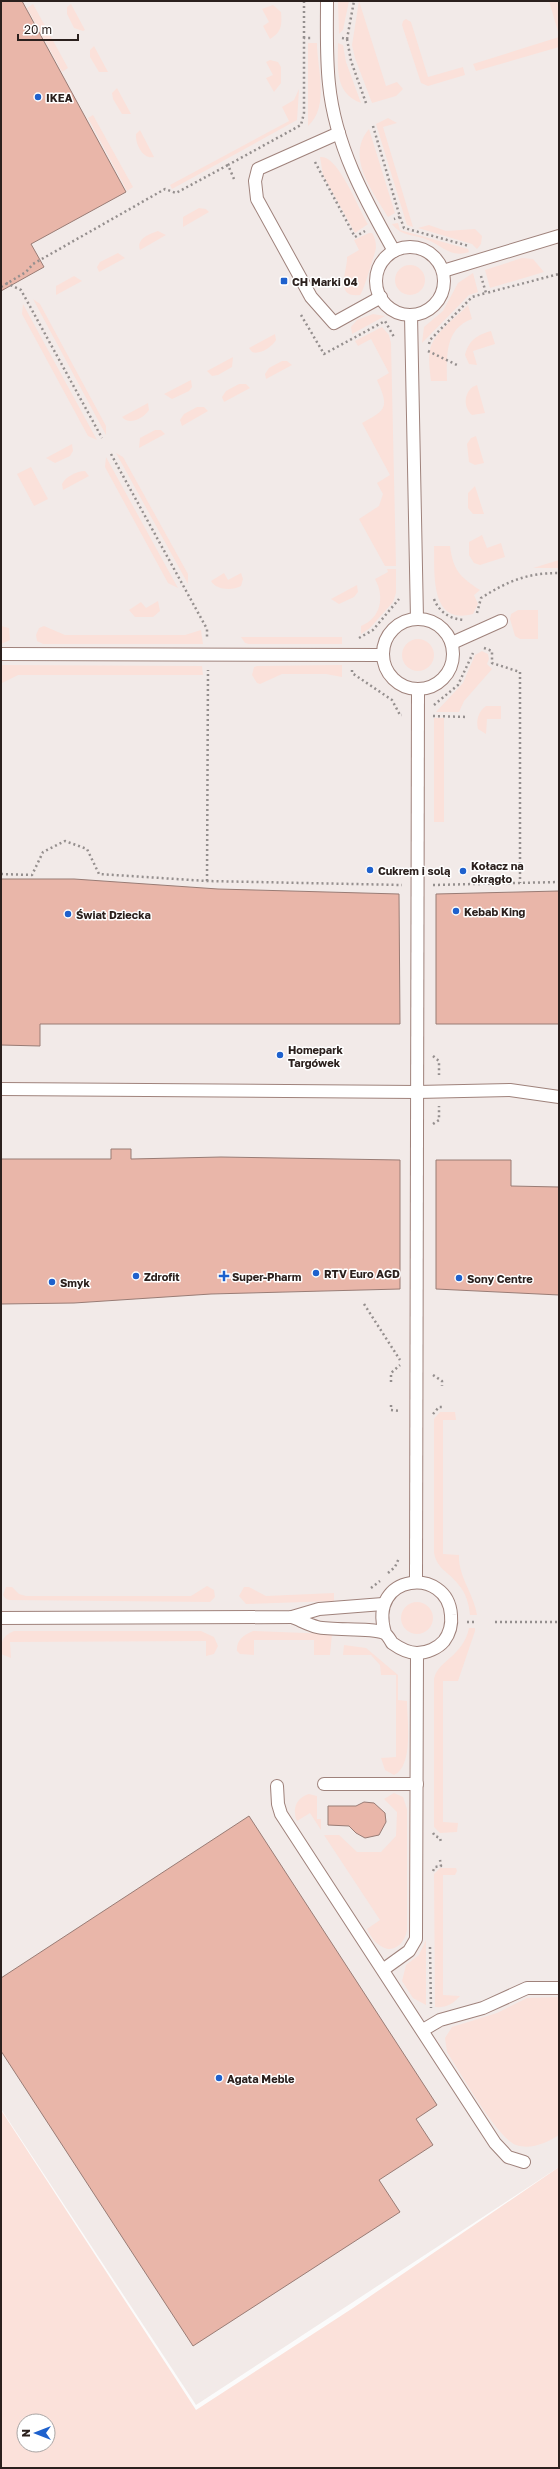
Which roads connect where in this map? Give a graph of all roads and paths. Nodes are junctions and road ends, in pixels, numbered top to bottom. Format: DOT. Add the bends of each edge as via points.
graph roads {
  1 [pos="304,1"];
  2 [pos="327,1"];
  3 [pos="354,1"];
  4 [pos="304,38"];
  5 [pos="317,38"];
  6 [pos="338,38"];
  7 [pos="347,39"];
  8 [pos="366,103"];
  9 [pos="302,131"];
  10 [pos="339,133"];
  11 [pos="228,165"];
  12 [pos="559,236"];
  13 [pos="394,251"];
  14 [pos="443,271"];
  15 [pos="6,283"];
  16 [pos="1,286"];
  17 [pos="486,293"];
  18 [pos="381,297"];
  19 [pos="301,315"];
  20 [pos="411,315"];
  21 [pos="395,343"];
  22 [pos="457,365"];
  23 [pos="102,438"];
  24 [pos="559,573"];
  25 [pos="474,616"];
  26 [pos="470,618"];
  27 [pos="417,619"];
  28 [pos="466,620"];
  29 [pos="501,622"];
  30 [pos="452,643"];
  31 [pos="480,648"];
  32 [pos="1,654"];
  33 [pos="383,655"];
  34 [pos="418,690"];
  35 [pos="431,716"];
  36 [pos="468,717"];
  37 [pos="1,874"];
  38 [pos="520,882"];
  39 [pos="559,882"];
  40 [pos="417,885"];
  41 [pos="1,1089"];
  42 [pos="417,1092"];
  43 [pos="559,1097"];
  44 [pos="364,1304"];
  45 [pos="391,1382"];
  46 [pos="443,1407"];
  47 [pos="430,1417"];
  48 [pos="402,1553"];
  49 [pos="416,1582"];
  50 [pos="366,1592"];
  51 [pos="383,1604"];
  52 [pos="292,1617"];
  53 [pos="466,1617"];
  54 [pos="1,1618"];
  55 [pos="467,1622"];
  56 [pos="477,1622"];
  57 [pos="495,1622"];
  58 [pos="559,1622"];
  59 [pos="465,1628"];
  60 [pos="385,1634"];
  61 [pos="417,1653"];
  62 [pos="324,1784"];
  63 [pos="417,1784"];
  64 [pos="277,1786"];
  65 [pos="384,1969"];
  66 [pos="559,1988"];
  67 [pos="423,2030"];
  68 [pos="524,2162"];
  1 -- 4 [label="path"];
  2 -- 10 [label="lane" via="329,85"];
  3 -- 7 [label="path"];
  4 -- 5 [label="path"];
  4 -- 9 [label="path"];
  6 -- 7 [label="path"];
  7 -- 8 [label="path" via="350,61"];
  10 -- 13 [label="lane" via="361,190"];
  10 -- 18 [label="lane" via="258,169 255,181 257,199 311,297 334,323"];
  11 -- 15 [label="path" via="176,193 165,189 141,201 33,264 26,272"];
  12 -- 14 [label="lane"];
  13 -- 14 [label="lane" via="405,247 421,248 434,257"];
  13 -- 18 [label="lane" via="384,259 378,271 376,284"];
  14 -- 20 [label="lane" via="444,284 437,301 423,312"];
  15 -- 16 [label="path"];
  15 -- 23 [label="path" via="21,290"];
  17 -- 22 [label="path" via="472,297 430,340 427,350"];
  18 -- 20 [label="lane" via="393,310"];
  19 -- 21 [label="path" via="324,354 385,321 393,332"];
  20 -- 27 [label="lane"];
  24 -- 25 [label="path" via="534,573 493,590 481,598 480,609"];
  26 -- 28 [label="path"];
  27 -- 30 [label="lane" via="429,620 440,626"];
  27 -- 33 [label="lane" via="395,627 387,636"];
  29 -- 30 [label="lane"];
  30 -- 34 [label="lane" via="454,656 448,674 428,689"];
  31 -- 38 [label="path" via="492,651 492,663 520,672"];
  32 -- 33 [label="lane"];
  33 -- 34 [label="lane" via="386,671 394,681 404,688"];
  34 -- 40 [label="lane"];
  35 -- 36 [label="path"];
  37 -- 40 [label="path" via="32,874 43,852 65,840 87,849 99,874 207,881"];
  38 -- 39 [label="path"];
  38 -- 40 [label="path"];
  40 -- 42 [label="lane"];
  41 -- 42 [label="lane"];
  42 -- 43 [label="lane" via="510,1090"];
  42 -- 49 [label="lane"];
  44 -- 45 [label="path" via="402,1364 391,1373"];
  46 -- 47 [label="path" via="439,1407"];
  48 -- 50 [label="path" via="395,1567"];
  49 -- 51 [label="lane" via="406,1583"];
  49 -- 61 [label="lane" via="435,1587 445,1597 451,1608 452,1622 443,1642 428,1652"];
  51 -- 52 [label="lane" via="319,1609"];
  51 -- 60 [label="lane" via="381,1619"];
  52 -- 54 [label="lane"];
  52 -- 60 [label="lane" via="317,1627"];
  53 -- 55 [label="path"];
  55 -- 56 [label="path"];
  55 -- 59 [label="path"];
  57 -- 58 [label="path"];
  60 -- 61 [label="lane" via="402,1650"];
  61 -- 63 [label="lane"];
  62 -- 63 [label="lane"];
  63 -- 65 [label="lane" via="416,1938 409,1951"];
  64 -- 65 [label="lane" via="281,1814"];
  65 -- 67 [label="lane"];
  66 -- 67 [label="lane" via="522,1990 483,2008 440,2020"];
  67 -- 68 [label="lane" via="502,2152 514,2160"];
}
